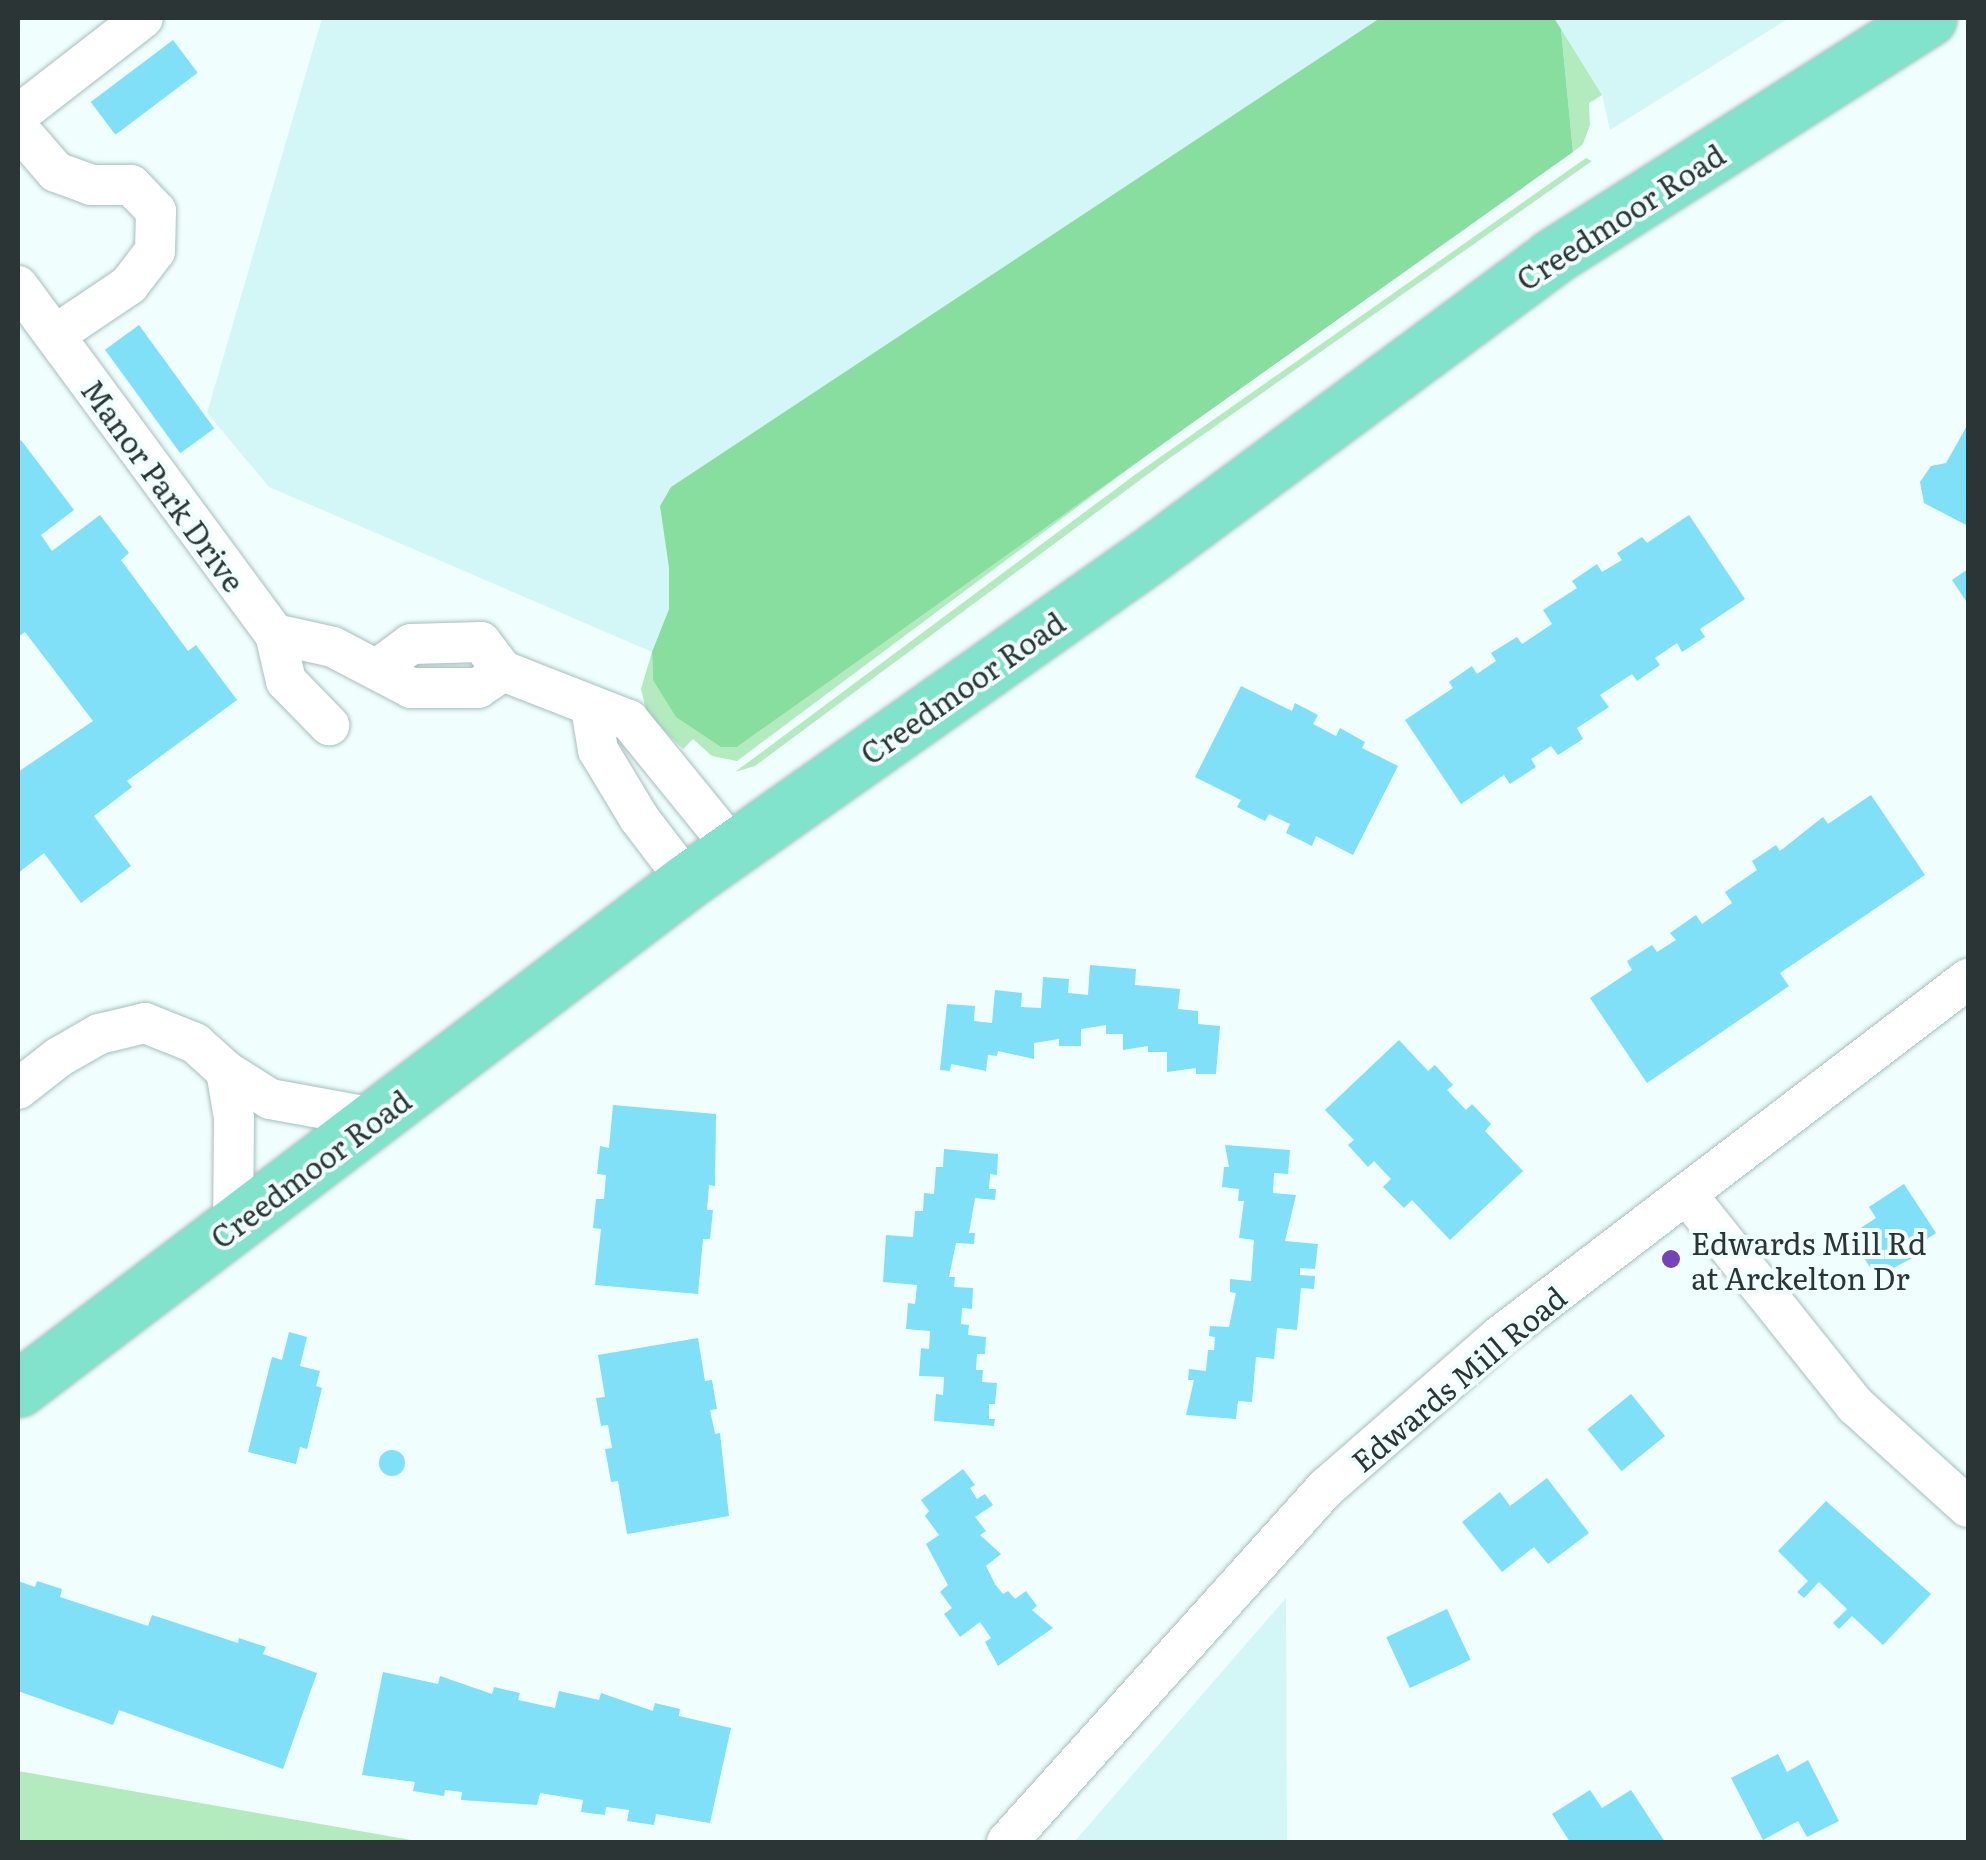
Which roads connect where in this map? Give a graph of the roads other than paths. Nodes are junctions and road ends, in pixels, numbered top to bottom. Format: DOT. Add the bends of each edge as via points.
graph roads {
  1 [pos="143,18"];
  2 [pos="1929,18"];
  3 [pos="18,115"];
  4 [pos="18,128"];
  5 [pos="18,286"];
  6 [pos="55,335"];
  7 [pos="275,634"];
  8 [pos="591,708"];
  9 [pos="329,725"];
  10 [pos="734,849"];
  11 [pos="688,882"];
  12 [pos="1968,979"];
  13 [pos="226,1071"];
  14 [pos="18,1090"];
  15 [pos="375,1118"];
  16 [pos="1688,1196"];
  17 [pos="232,1226"];
  18 [pos="18,1389"];
  19 [pos="1968,1507"];
  20 [pos="1007,1842"];
  1 -- 3 [label="street"];
  2 -- 10 [label="main road, Creedmoor Road" via="1552,257 1154,552"];
  4 -- 6 [label="street" via="56,172 91,185 131,185 156,211 156,252 129,285"];
  5 -- 6 [label="street, Manor Park Drive"];
  6 -- 7 [label="street, Manor Park Drive"];
  7 -- 8 [label="street" via="333,647 412,688 478,688 503,671"];
  7 -- 9 [label="street, Manor Park Drive" via="286,681"];
  8 -- 10 [label="street" via="629,720"];
  8 -- 11 [label="street" via="598,750"];
  10 -- 11 [label="main road, Creedmoor Road"];
  11 -- 15 [label="main road, Creedmoor Road"];
  12 -- 16 [label="street, Edwards Mill Road"];
  13 -- 14 [label="street" via="195,1043 145,1023 99,1034"];
  13 -- 15 [label="street" via="270,1100"];
  13 -- 17 [label="street" via="234,1118"];
  15 -- 17 [label="main road, Creedmoor Road"];
  16 -- 19 [label="street" via="1856,1406"];
  16 -- 20 [label="street, Edwards Mill Road" via="1500,1336 1328,1487"];
  17 -- 18 [label="main road, Creedmoor Road"];
}
